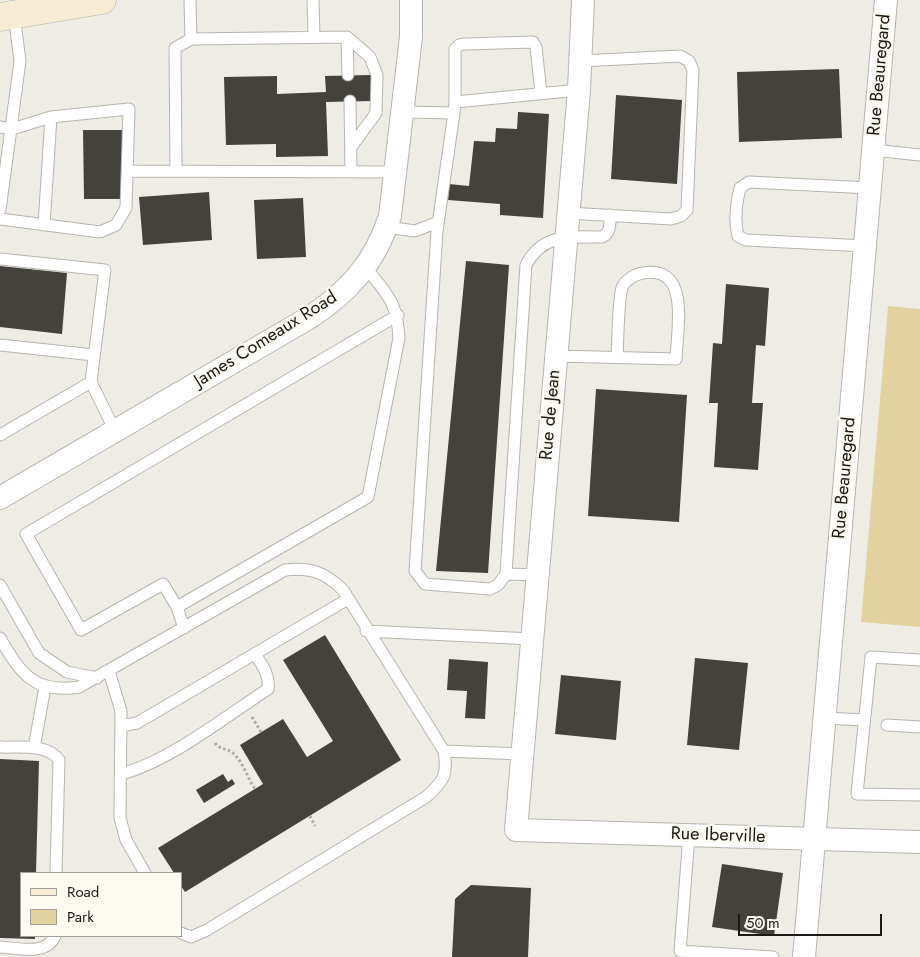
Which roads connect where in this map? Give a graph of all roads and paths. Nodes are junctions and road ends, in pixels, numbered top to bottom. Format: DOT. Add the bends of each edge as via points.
graph roads {
  1 [pos="102,0"];
  2 [pos="190,0"];
  3 [pos="313,0"];
  4 [pos="411,0"];
  5 [pos="583,0"];
  6 [pos="886,0"];
  7 [pos="7,16"];
  8 [pos="314,36"];
  9 [pos="347,37"];
  10 [pos="191,39"];
  11 [pos="580,61"];
  12 [pos="348,76"];
  13 [pos="578,90"];
  14 [pos="541,94"];
  15 [pos="350,101"];
  16 [pos="454,107"];
  17 [pos="404,112"];
  18 [pos="51,117"];
  19 [pos="6,128"];
  20 [pos="352,146"];
  21 [pos="874,150"];
  22 [pos="920,155"];
  23 [pos="128,171"];
  24 [pos="176,171"];
  25 [pos="352,172"];
  26 [pos="397,172"];
  27 [pos="870,188"];
  28 [pos="0,210"];
  29 [pos="568,213"];
  30 [pos="610,215"];
  31 [pos="0,219"];
  32 [pos="438,222"];
  33 [pos="44,225"];
  34 [pos="387,227"];
  35 [pos="566,236"];
  36 [pos="865,246"];
  37 [pos="0,259"];
  38 [pos="366,268"];
  39 [pos="398,315"];
  40 [pos="0,345"];
  41 [pos="94,354"];
  42 [pos="556,356"];
  43 [pos="617,358"];
  44 [pos="91,382"];
  45 [pos="115,431"];
  46 [pos="0,435"];
  47 [pos="0,498"];
  48 [pos="506,574"];
  49 [pos="538,575"];
  50 [pos="0,585"];
  51 [pos="348,599"];
  52 [pos="177,607"];
  53 [pos="184,628"];
  54 [pos="366,631"];
  55 [pos="0,638"];
  56 [pos="532,640"];
  57 [pos="255,654"];
  58 [pos="920,660"];
  59 [pos="109,671"];
  60 [pos="97,678"];
  61 [pos="45,687"];
  62 [pos="252,717"];
  63 [pos="824,718"];
  64 [pos="864,720"];
  65 [pos="887,725"];
  66 [pos="121,726"];
  67 [pos="920,727"];
  68 [pos="262,732"];
  69 [pos="213,740"];
  70 [pos="0,747"];
  71 [pos="34,748"];
  72 [pos="444,752"];
  73 [pos="522,754"];
  74 [pos="121,774"];
  75 [pos="255,789"];
  76 [pos="920,795"];
  77 [pos="310,816"];
  78 [pos="315,826"];
  79 [pos="516,830"];
  80 [pos="689,835"];
  81 [pos="814,838"];
  82 [pos="920,842"];
  83 [pos="56,872"];
  84 [pos="145,872"];
  85 [pos="182,933"];
  86 [pos="54,937"];
  87 [pos="0,947"];
  88 [pos="773,957"];
  89 [pos="804,957"];
  1 -- 7 [label="main road"];
  2 -- 10 [label="lane"];
  3 -- 8 [label="lane"];
  4 -- 17 [label="street, James Comeaux Road"];
  5 -- 11 [label="street, Rue de Jean"];
  6 -- 21 [label="street, Rue Beauregard"];
  7 -- 19 [label="lane" via="20,61"];
  8 -- 9 [label="lane"];
  8 -- 10 [label="lane"];
  9 -- 12 [label="lane"];
  9 -- 20 [label="lane" via="370,58 377,75 376,113"];
  10 -- 24 [label="lane" via="175,48"];
  11 -- 13 [label="street, Rue de Jean"];
  11 -- 30 [label="lane" via="680,56 689,61 693,70 687,210 672,219"];
  13 -- 14 [label="lane"];
  13 -- 29 [label="street, Rue de Jean"];
  14 -- 16 [label="lane"];
  14 -- 16 [label="lane" via="533,42 459,44 455,48"];
  15 -- 20 [label="lane"];
  16 -- 17 [label="lane"];
  16 -- 32 [label="lane"];
  17 -- 26 [label="street, James Comeaux Road"];
  18 -- 19 [label="lane"];
  18 -- 23 [label="lane" via="129,109"];
  18 -- 33 [label="lane"];
  19 -- 28 [label="lane"];
  20 -- 25 [label="lane"];
  21 -- 22 [label="lane"];
  21 -- 27 [label="street, Rue Beauregard"];
  23 -- 24 [label="lane"];
  23 -- 33 [label="lane" via="126,208 116,225 100,232"];
  24 -- 25 [label="lane"];
  25 -- 26 [label="lane"];
  26 -- 34 [label="street, James Comeaux Road"];
  27 -- 36 [label="street, Rue Beauregard"];
  27 -- 36 [label="lane" via="749,182 740,188 737,202 738,236 746,240"];
  29 -- 30 [label="lane"];
  29 -- 35 [label="street, Rue de Jean"];
  30 -- 35 [label="lane" via="607,235"];
  31 -- 33 [label="lane"];
  32 -- 34 [label="lane" via="415,230"];
  32 -- 48 [label="lane" via="414,571 425,584 490,589 498,585"];
  34 -- 38 [label="street, James Comeaux Road"];
  35 -- 42 [label="street, Rue de Jean"];
  35 -- 48 [label="lane" via="533,252 526,266"];
  36 -- 63 [label="street, Rue Beauregard"];
  37 -- 41 [label="lane" via="105,270"];
  38 -- 39 [label="lane" via="392,300"];
  38 -- 45 [label="street, James Comeaux Road" via="328,306"];
  39 -- 52 [label="lane" via="399,338 368,497"];
  39 -- 52 [label="lane" via="26,534 81,630 163,584"];
  40 -- 41 [label="lane"];
  41 -- 44 [label="lane"];
  42 -- 43 [label="lane"];
  42 -- 49 [label="street, Rue de Jean"];
  43 -- 43 [label="lane" via="676,359 677,292 673,282 664,275 653,272 640,274 622,288"];
  44 -- 45 [label="lane"];
  44 -- 46 [label="lane"];
  45 -- 47 [label="street, James Comeaux Road"];
  48 -- 49 [label="lane"];
  49 -- 56 [label="street, Rue de Jean"];
  50 -- 60 [label="lane" via="40,653 67,672"];
  51 -- 53 [label="lane" via="331,578 316,570 285,570"];
  51 -- 54 [label="lane"];
  51 -- 57 [label="lane"];
  52 -- 53 [label="lane"];
  53 -- 59 [label="lane"];
  54 -- 56 [label="lane"];
  54 -- 72 [label="lane"];
  55 -- 61 [label="lane" via="17,668"];
  56 -- 73 [label="street, Rue de Jean"];
  57 -- 66 [label="lane" via="137,723"];
  57 -- 74 [label="lane" via="266,671 268,689 164,756"];
  58 -- 64 [label="lane" via="871,657"];
  59 -- 60 [label="lane"];
  59 -- 66 [label="lane" via="122,711"];
  60 -- 61 [label="lane" via="63,690"];
  61 -- 71 [label="lane"];
  62 -- 68 [label="path"];
  63 -- 64 [label="lane"];
  63 -- 81 [label="street, Rue Beauregard"];
  64 -- 76 [label="lane" via="857,794"];
  65 -- 67 [label="lane"];
  66 -- 74 [label="lane"];
  69 -- 75 [label="path" via="219,748 231,751"];
  70 -- 71 [label="lane"];
  71 -- 83 [label="lane" via="54,753 59,760"];
  72 -- 73 [label="lane"];
  72 -- 85 [label="lane" via="447,769 440,785 426,797 207,930 191,937"];
  73 -- 79 [label="street, Rue de Jean"];
  74 -- 84 [label="lane" via="120,818 126,840"];
  77 -- 78 [label="path"];
  79 -- 80 [label="street, Rue Iberville"];
  80 -- 81 [label="street, Rue Iberville"];
  80 -- 88 [label="lane" via="680,951"];
  81 -- 82 [label="street, Rue Iberville"];
  81 -- 89 [label="street, Rue Beauregard"];
  86 -- 87 [label="lane" via="43,949"];
}
